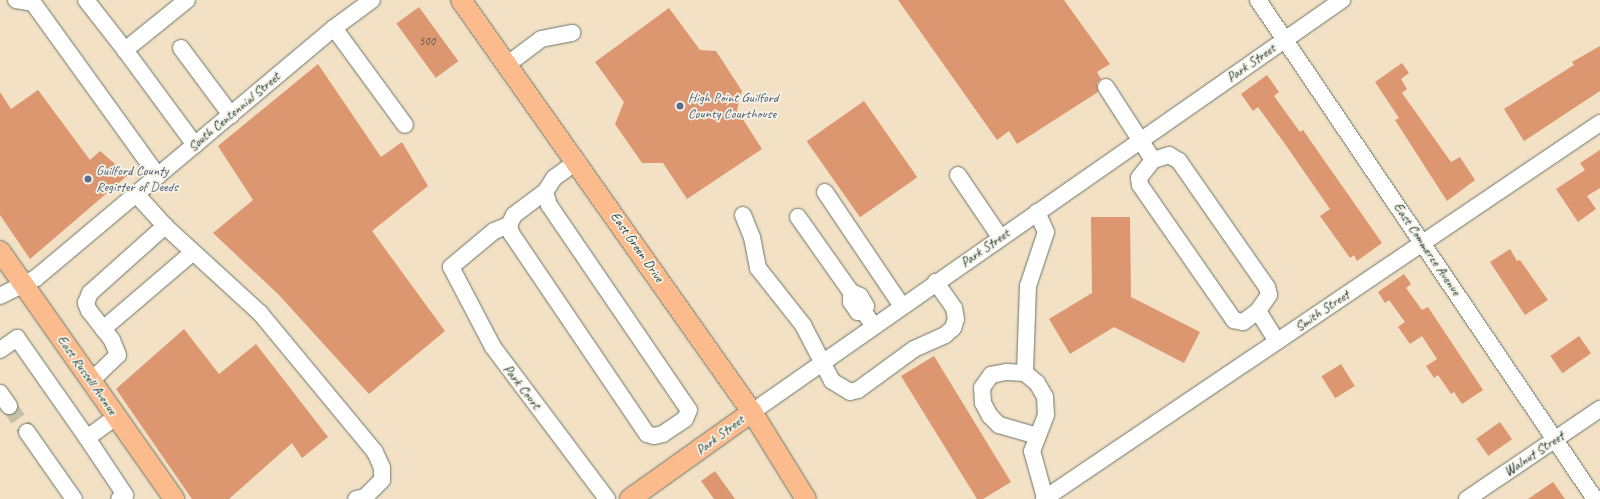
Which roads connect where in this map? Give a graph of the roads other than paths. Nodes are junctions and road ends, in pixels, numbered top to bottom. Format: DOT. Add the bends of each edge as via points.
graph roads {
  1 [pos="16,0"];
  2 [pos="86,0"];
  3 [pos="187,0"];
  4 [pos="372,0"];
  5 [pos="461,0"];
  6 [pos="1258,0"];
  7 [pos="1342,0"];
  8 [pos="32,2"];
  9 [pos="334,28"];
  10 [pos="572,33"];
  11 [pos="1286,38"];
  12 [pos="181,48"];
  13 [pos="125,50"];
  14 [pos="508,64"];
  15 [pos="1106,87"];
  16 [pos="231,115"];
  17 [pos="1600,123"];
  18 [pos="405,125"];
  19 [pos="1139,140"];
  20 [pos="195,144"];
  21 [pos="1153,160"];
  22 [pos="577,161"];
  23 [pos="958,175"];
  24 [pos="158,176"];
  25 [pos="545,192"];
  26 [pos="825,192"];
  27 [pos="136,194"];
  28 [pos="1037,212"];
  29 [pos="743,216"];
  30 [pos="798,217"];
  31 [pos="509,225"];
  32 [pos="165,226"];
  33 [pos="1000,237"];
  34 [pos="1423,243"];
  35 [pos="0,251"];
  36 [pos="193,252"];
  37 [pos="936,282"];
  38 [pos="23,284"];
  39 [pos="0,296"];
  40 [pos="902,306"];
  41 [pos="1258,311"];
  42 [pos="873,325"];
  43 [pos="103,329"];
  44 [pos="1277,342"];
  45 [pos="0,350"];
  46 [pos="823,360"];
  47 [pos="1026,373"];
  48 [pos="91,381"];
  49 [pos="0,393"];
  50 [pos="9,406"];
  51 [pos="1600,409"];
  52 [pos="752,412"];
  53 [pos="116,417"];
  54 [pos="26,432"];
  55 [pos="1037,436"];
  56 [pos="87,438"];
  57 [pos="1555,439"];
  58 [pos="168,497"];
  59 [pos="74,499"];
  60 [pos="119,499"];
  61 [pos="356,499"];
  62 [pos="607,499"];
  63 [pos="630,499"];
  64 [pos="806,499"];
  65 [pos="1044,499"];
  66 [pos="1467,499"];
  67 [pos="1595,499"];
  1 -- 8 [label="street"];
  2 -- 13 [label="street"];
  3 -- 13 [label="street"];
  4 -- 9 [label="street, South Centennial Street"];
  5 -- 14 [label="main road, East Green Drive"];
  6 -- 11 [label="street, East Commerce Avenue"];
  7 -- 11 [label="street, Park Street"];
  8 -- 24 [label="street"];
  9 -- 16 [label="street, South Centennial Street"];
  9 -- 18 [label="street"];
  10 -- 14 [label="street" via="541,39"];
  11 -- 19 [label="street, Park Street"];
  11 -- 34 [label="street, East Commerce Avenue"];
  12 -- 16 [label="street"];
  13 -- 20 [label="street"];
  14 -- 22 [label="main road, East Green Drive"];
  15 -- 19 [label="street"];
  16 -- 20 [label="street, South Centennial Street"];
  17 -- 34 [label="street, Smith Street"];
  19 -- 21 [label="street"];
  19 -- 28 [label="street, Park Street"];
  20 -- 24 [label="street, South Centennial Street"];
  21 -- 41 [label="street" via="1169,155 1179,161 1266,287 1269,296"];
  21 -- 41 [label="street" via="1139,178 1140,185 1234,320 1243,322"];
  22 -- 25 [label="street" via="554,178"];
  22 -- 52 [label="main road, East Green Drive"];
  23 -- 33 [label="street"];
  24 -- 27 [label="street, South Centennial Street"];
  25 -- 31 [label="street" via="514,215"];
  25 -- 31 [label="street" via="549,205 683,399 689,410 685,419 663,434 647,434 511,233"];
  26 -- 40 [label="street"];
  27 -- 32 [label="street"];
  27 -- 38 [label="street, South Centennial Street" via="36,278"];
  28 -- 33 [label="street, Park Street"];
  28 -- 47 [label="street" via="1046,232 1028,286"];
  29 -- 46 [label="street" via="752,237 758,268 803,325"];
  30 -- 42 [label="street" via="851,292 860,296 866,306 864,312"];
  31 -- 62 [label="street, Park Court" via="494,231 451,267 493,347"];
  32 -- 36 [label="street"];
  32 -- 43 [label="street" via="90,293 86,303"];
  33 -- 37 [label="street, Park Street"];
  34 -- 44 [label="street, Smith Street"];
  34 -- 57 [label="street, East Commerce Avenue"];
  35 -- 38 [label="main road, East Russell Avenue"];
  36 -- 43 [label="street"];
  36 -- 61 [label="street" via="260,313 375,452 382,468 382,480 365,497"];
  37 -- 40 [label="street, Park Street"];
  37 -- 46 [label="street" via="954,308 956,318 953,328 944,335 914,349 858,390 850,392 832,381"];
  38 -- 39 [label="street, South Centennial Street"];
  38 -- 48 [label="main road, East Russell Avenue"];
  40 -- 42 [label="street, Park Street"];
  41 -- 44 [label="street"];
  42 -- 46 [label="street, Park Street"];
  43 -- 48 [label="street" via="118,355"];
  44 -- 65 [label="street, Smith Street"];
  45 -- 56 [label="street" via="17,338"];
  46 -- 52 [label="street, Park Street"];
  47 -- 55 [label="street" via="1037,383 1045,397 1046,415"];
  47 -- 55 [label="street" via="1006,372 991,375 982,388 983,403 999,425"];
  48 -- 53 [label="main road, East Russell Avenue"];
  49 -- 50 [label="street"];
  51 -- 57 [label="street, Walnut Street"];
  52 -- 63 [label="main road, Park Street"];
  52 -- 64 [label="main road, East Green Drive"];
  53 -- 56 [label="street"];
  53 -- 58 [label="main road, East Russell Avenue"];
  54 -- 59 [label="street"];
  55 -- 65 [label="street" via="1032,451"];
  56 -- 60 [label="street" via="125,495"];
  57 -- 66 [label="street, Walnut Street"];
  57 -- 67 [label="street, East Commerce Avenue"];
}
